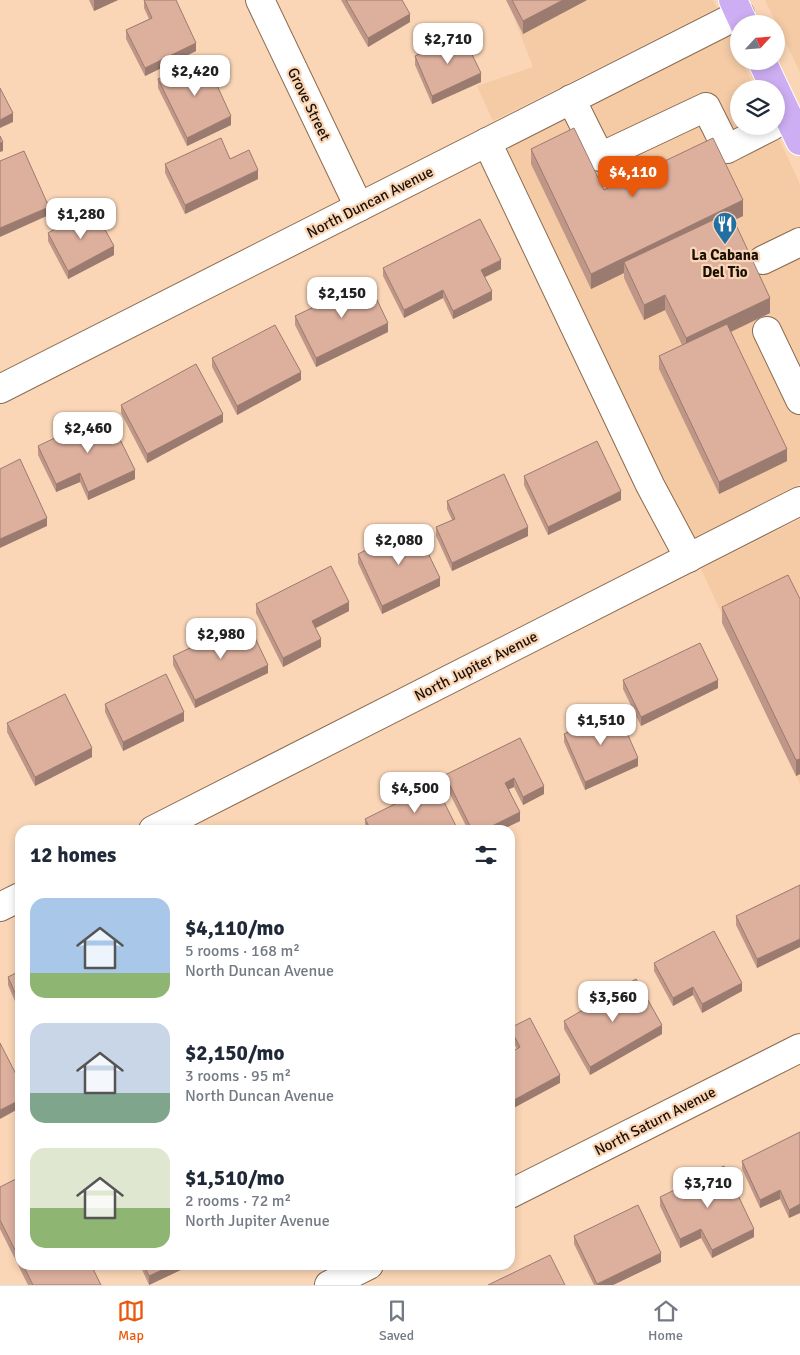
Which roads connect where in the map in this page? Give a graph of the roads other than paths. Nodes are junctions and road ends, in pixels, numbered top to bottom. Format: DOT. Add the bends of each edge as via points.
graph roads {
  1 [pos="260,0"];
  2 [pos="739,13"];
  3 [pos="572,99"];
  4 [pos="762,135"];
  5 [pos="487,142"];
  6 [pos="359,207"];
  7 [pos="800,242"];
  8 [pos="763,260"];
  9 [pos="768,331"];
  10 [pos="797,384"];
  11 [pos="0,389"];
  12 [pos="797,511"];
  13 [pos="689,558"];
  14 [pos="163,825"];
  15 [pos="15,900"];
  16 [pos="0,908"];
  17 [pos="800,1048"];
  18 [pos="515,1191"];
  19 [pos="358,1270"];
  20 [pos="329,1285"];
  1 -- 6 [label="street, Grove Street"];
  2 -- 3 [label="street, North Duncan Avenue"];
  3 -- 4 [label="street" via="600,157 706,107 727,148"];
  3 -- 5 [label="street, North Duncan Avenue"];
  5 -- 6 [label="street, North Duncan Avenue"];
  5 -- 13 [label="street" via="650,486"];
  6 -- 11 [label="street, North Duncan Avenue"];
  7 -- 8 [label="street"];
  9 -- 10 [label="street"];
  12 -- 13 [label="street, North Jupiter Avenue"];
  13 -- 14 [label="street, North Jupiter Avenue"];
  15 -- 16 [label="street"];
  17 -- 18 [label="street, North Saturn Avenue"];
  19 -- 20 [label="street"];
}
